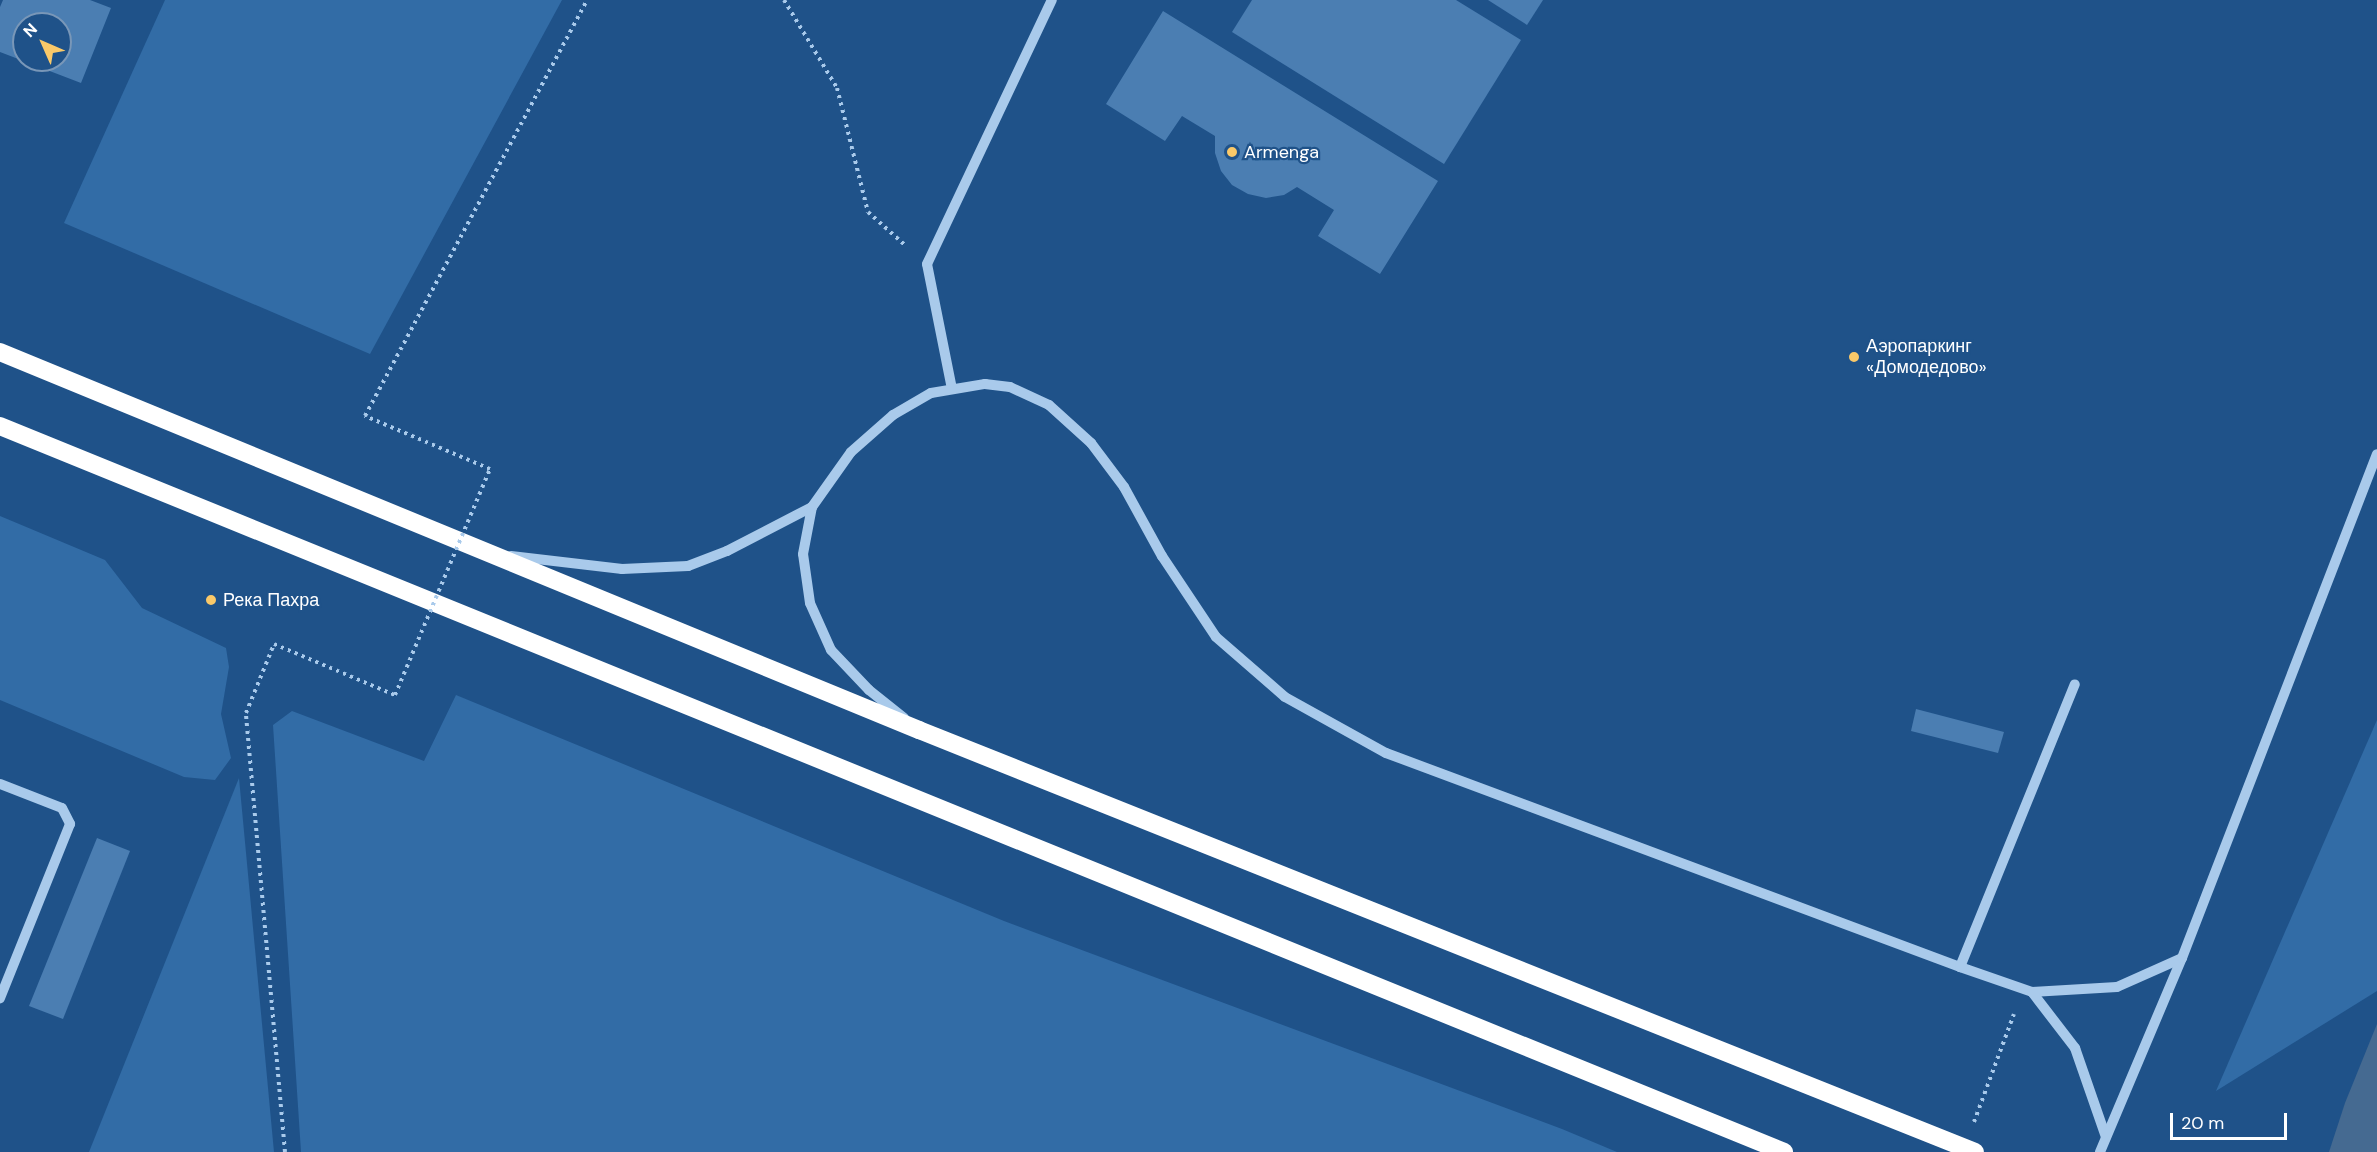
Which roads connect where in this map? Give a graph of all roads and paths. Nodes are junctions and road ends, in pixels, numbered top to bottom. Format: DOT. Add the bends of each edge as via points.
graph roads {
  1 [pos="587,0"];
  2 [pos="784,0"];
  3 [pos="1052,0"];
  4 [pos="927,264"];
  5 [pos="0,352"];
  6 [pos="952,389"];
  7 [pos="0,426"];
  8 [pos="2377,454"];
  9 [pos="812,507"];
  10 [pos="493,554"];
  11 [pos="2075,684"];
  12 [pos="919,729"];
  13 [pos="0,784"];
  14 [pos="2182,958"];
  15 [pos="1960,967"];
  16 [pos="2028,990"];
  17 [pos="0,998"];
  18 [pos="2106,1137"];
  19 [pos="1969,1150"];
  20 [pos="285,1152"];
  21 [pos="1784,1152"];
  22 [pos="2100,1152"];
  1 -- 20 [label="path, bridge" via="365,416 490,469 395,695 274,644 246,713"];
  2 -- 4 [label="path" via="837,88 868,212"];
  3 -- 4 [label="street"];
  4 -- 6 [label="street"];
  5 -- 10 [label="highway"];
  6 -- 9 [label="street" via="931,393 893,415 851,452"];
  6 -- 15 [label="street" via="985,384 1010,387 1049,405 1091,443 1124,487 1162,556 1216,637 1285,697 1386,753"];
  7 -- 21 [label="highway"];
  8 -- 14 [label="street"];
  9 -- 10 [label="street" via="727,551 687,566 622,569"];
  9 -- 12 [label="street" via="803,554 810,603 831,650 868,690"];
  10 -- 12 [label="highway"];
  11 -- 15 [label="street"];
  12 -- 19 [label="highway"];
  13 -- 17 [label="street" via="62,808 70,824"];
  14 -- 16 [label="street" via="2117,987"];
  14 -- 18 [label="street"];
  15 -- 16 [label="street"];
  16 -- 18 [label="street" via="2075,1048"];
  16 -- 19 [label="path"];
  18 -- 22 [label="street"];
}
